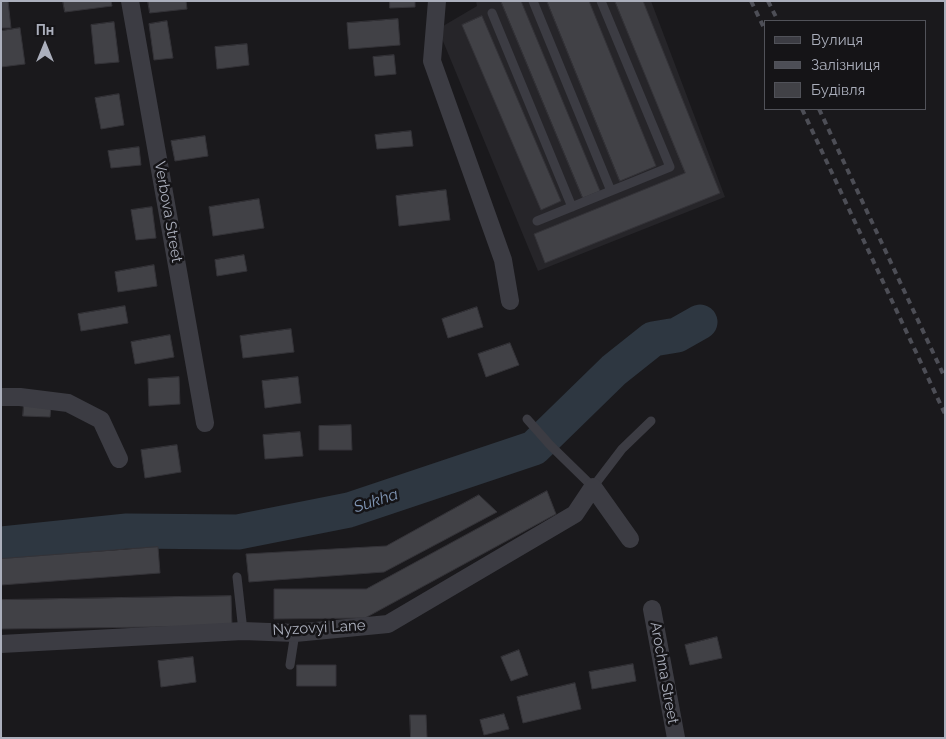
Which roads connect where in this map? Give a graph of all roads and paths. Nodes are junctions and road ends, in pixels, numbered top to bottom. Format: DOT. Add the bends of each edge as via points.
graph roads {
  1 [pos="130,1"];
  2 [pos="437,1"];
  3 [pos="533,1"];
  4 [pos="601,1"];
  5 [pos="492,13"];
  6 [pos="611,191"];
  7 [pos="572,207"];
  8 [pos="538,221"];
  9 [pos="510,301"];
  10 [pos="1,397"];
  11 [pos="527,419"];
  12 [pos="651,421"];
  13 [pos="205,423"];
  14 [pos="119,459"];
  15 [pos="593,487"];
  16 [pos="630,539"];
  17 [pos="237,576"];
  18 [pos="652,608"];
  19 [pos="243,631"];
  20 [pos="295,633"];
  21 [pos="1,644"];
  22 [pos="290,665"];
  23 [pos="676,738"];
  1 -- 13 [label="street, Verbova Street"];
  2 -- 9 [label="street" via="432,61 503,260"];
  3 -- 6 [label="lane"];
  4 -- 6 [label="lane" via="670,167"];
  5 -- 7 [label="lane"];
  6 -- 7 [label="lane"];
  7 -- 8 [label="lane"];
  10 -- 14 [label="street" via="68,403 101,420"];
  11 -- 15 [label="lane"];
  12 -- 15 [label="lane" via="622,450"];
  15 -- 16 [label="street"];
  15 -- 20 [label="street, Nyzovyi Lane" via="575,514 388,624"];
  17 -- 19 [label="lane"];
  18 -- 23 [label="street, Arochna Street"];
  19 -- 20 [label="street, Nyzovyi Lane"];
  19 -- 21 [label="street, Nyzovyi Lane"];
  20 -- 22 [label="lane"];
}
